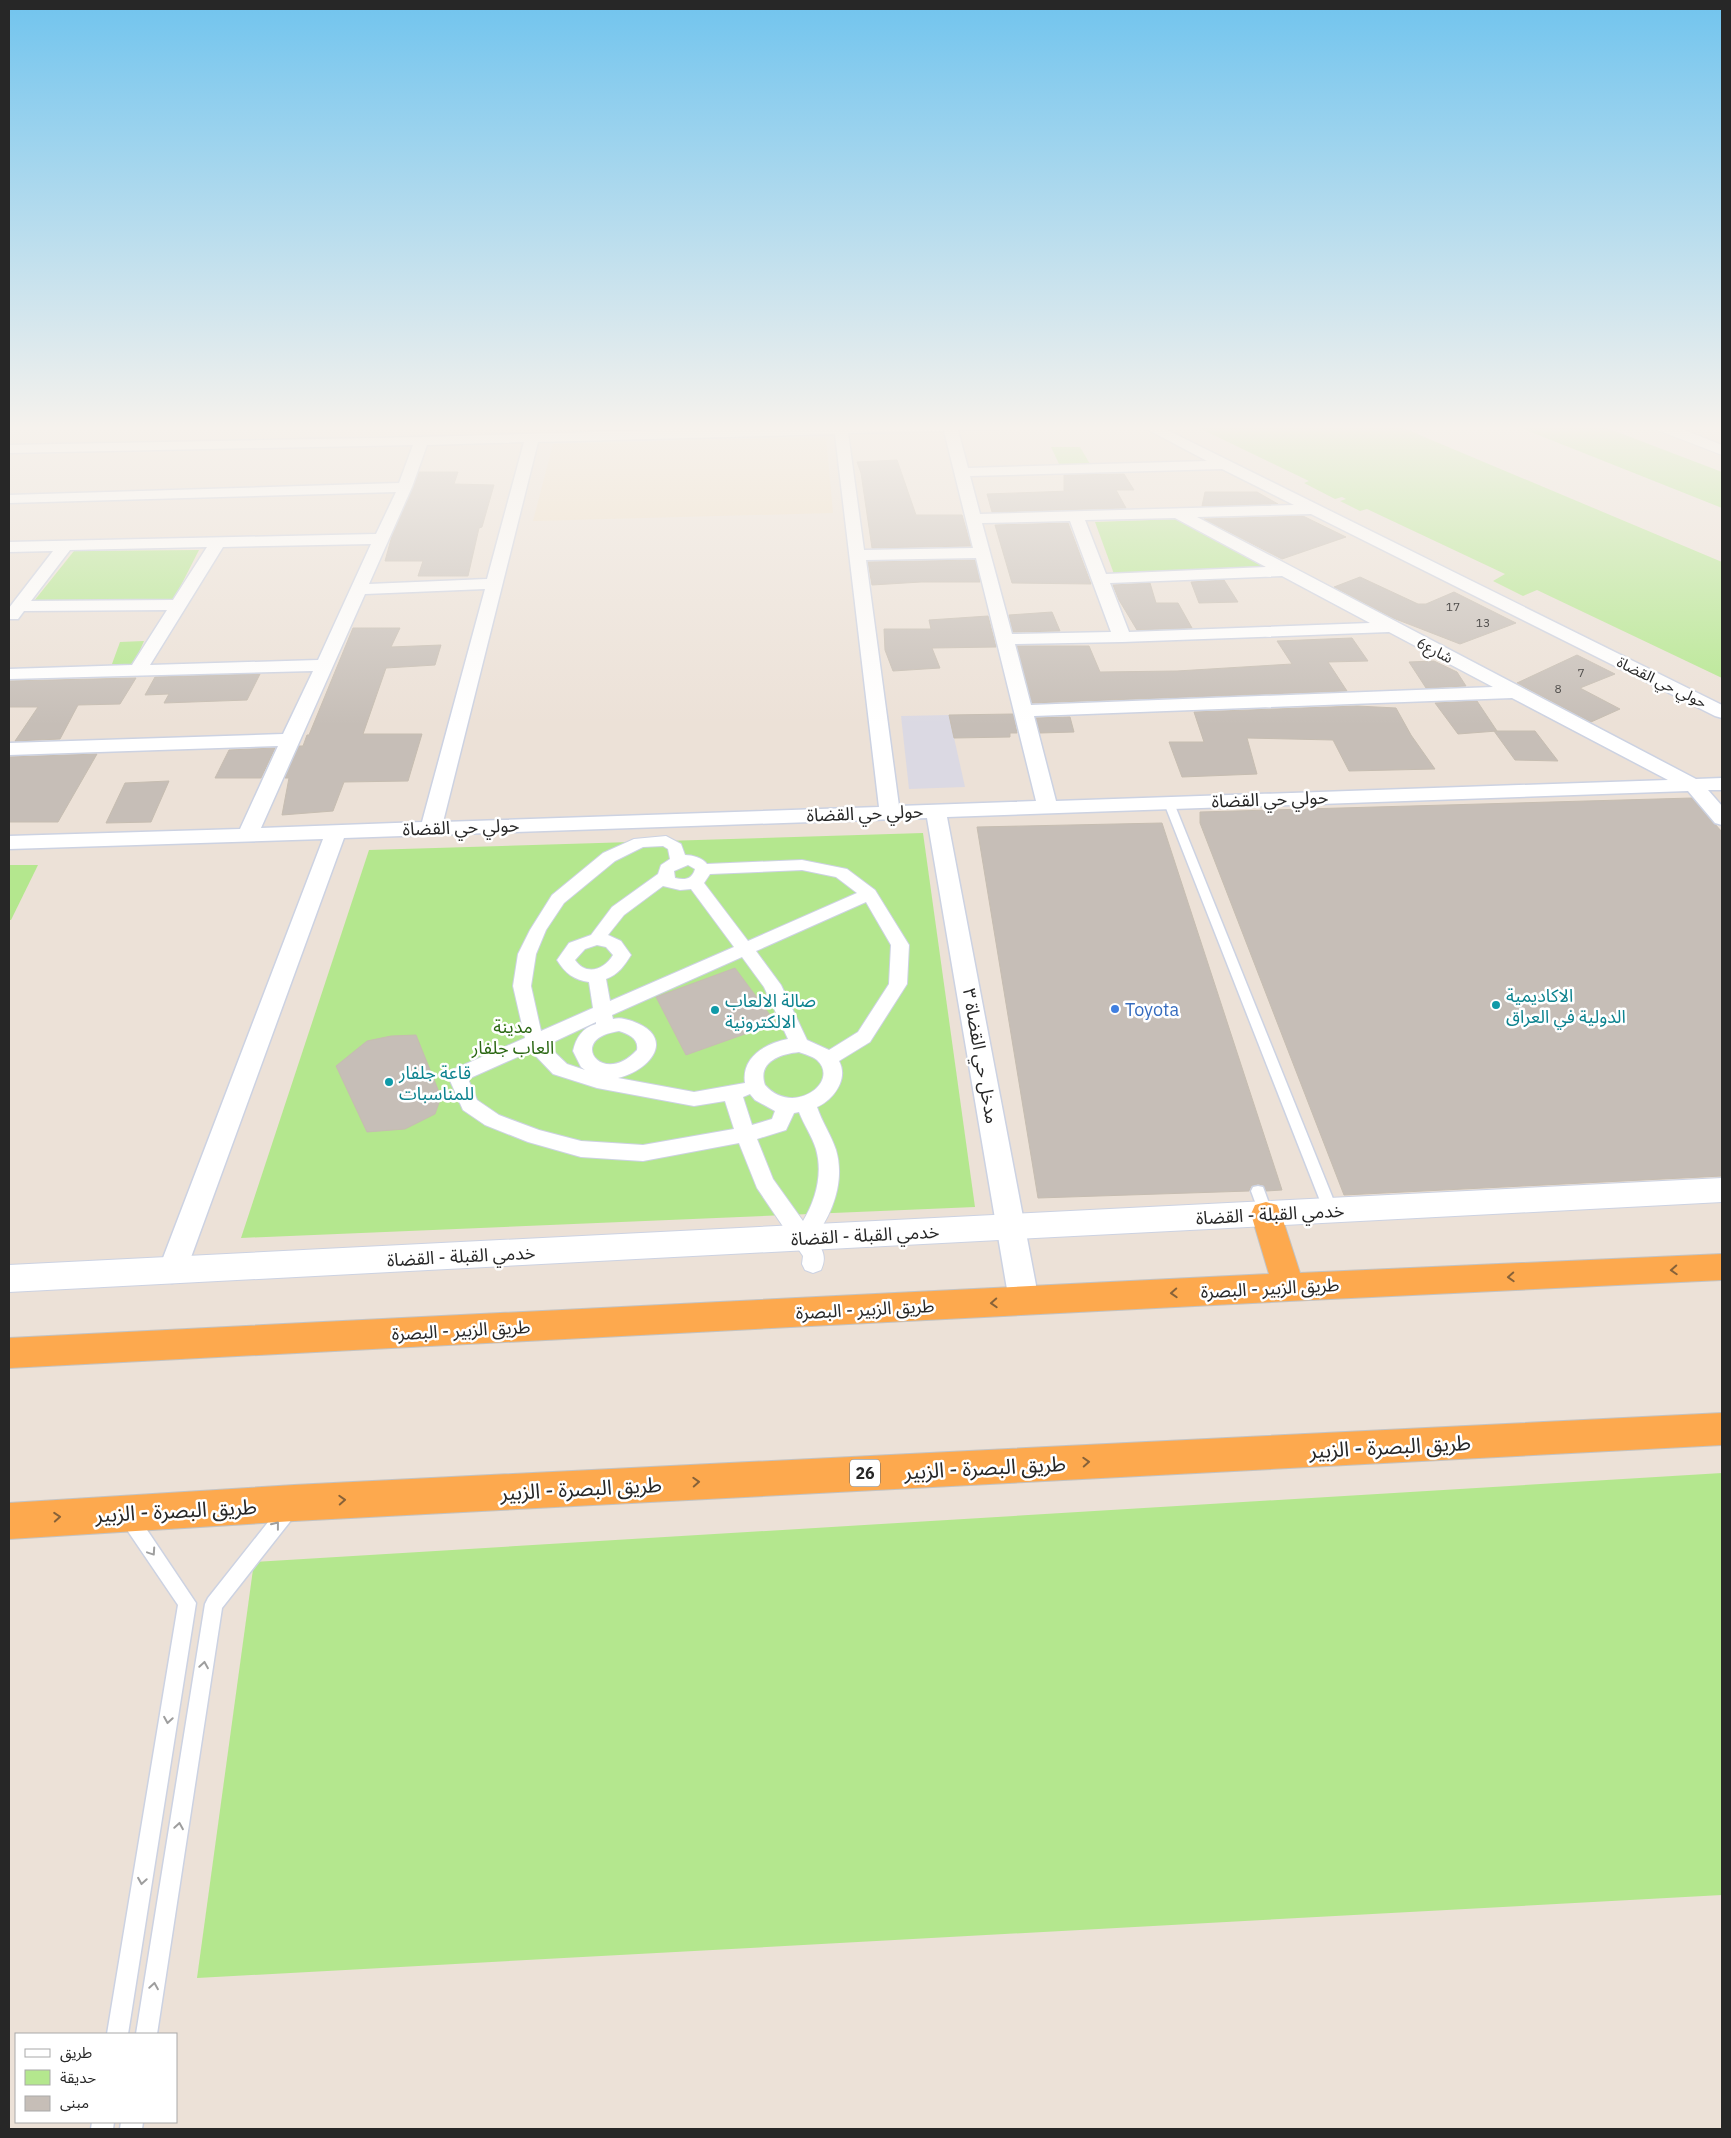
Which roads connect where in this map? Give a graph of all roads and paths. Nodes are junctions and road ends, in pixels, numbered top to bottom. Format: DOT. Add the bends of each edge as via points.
graph roads {
  1 [pos="387,525"];
  2 [pos="513,525"];
  3 [pos="853,525"];
  4 [pos="975,525"];
  5 [pos="1079,525"];
  6 [pos="1200,525"];
  7 [pos="1346,525"];
  8 [pos="381,539"];
  9 [pos="218,542"];
  10 [pos="65,546"];
  11 [pos="9,547"];
  12 [pos="982,553"];
  13 [pos="857,555"];
  14 [pos="1284,571"];
  15 [pos="1100,579"];
  16 [pos="494,584"];
  17 [pos="359,588"];
  18 [pos="179,605"];
  19 [pos="14,612"];
  20 [pos="1390,627"];
  21 [pos="1122,637"];
  22 [pos="1004,639"];
  23 [pos="325,664"];
  24 [pos="137,671"];
  25 [pos="9,674"];
  26 [pos="1517,692"];
  27 [pos="1022,711"];
  28 [pos="1722,712"];
  29 [pos="291,740"];
  30 [pos="9,748"];
  31 [pos="1722,784"];
  32 [pos="1693,785"];
  33 [pos="1169,803"];
  34 [pos="1048,807"];
  35 [pos="936,811"];
  36 [pos="890,812"];
  37 [pos="1722,819"];
  38 [pos="432,828"];
  39 [pos="336,832"];
  40 [pos="248,834"];
  41 [pos="9,843"];
  42 [pos="678,861"];
  43 [pos="699,876"];
  44 [pos="665,877"];
  45 [pos="869,894"];
  46 [pos="597,939"];
  47 [pos="744,949"];
  48 [pos="597,976"];
  49 [pos="604,1019"];
  50 [pos="536,1042"];
  51 [pos="800,1045"];
  52 [pos="828,1059"];
  53 [pos="755,1087"];
  54 [pos="732,1093"];
  55 [pos="796,1105"];
  56 [pos="746,1134"];
  57 [pos="1722,1190"];
  58 [pos="1262,1202"];
  59 [pos="1331,1210"];
  60 [pos="1012,1227"];
  61 [pos="808,1251"];
  62 [pos="1722,1268"];
  63 [pos="172,1271"];
  64 [pos="9,1279"];
  65 [pos="1289,1287"];
  66 [pos="1024,1301"];
  67 [pos="9,1353"];
  68 [pos="1722,1429"];
  69 [pos="294,1503"];
  70 [pos="125,1512"];
  71 [pos="9,1521"];
  72 [pos="117,2033"];
  73 [pos="146,2033"];
  1 -- 8 [label="street"];
  2 -- 16 [label="street"];
  3 -- 13 [label="street"];
  4 -- 12 [label="street"];
  5 -- 15 [label="street"];
  6 -- 14 [label="street, شارع6"];
  7 -- 28 [label="street, حولي حي القضاة"];
  8 -- 9 [label="street"];
  8 -- 17 [label="street"];
  9 -- 10 [label="street"];
  9 -- 18 [label="street"];
  10 -- 11 [label="street"];
  10 -- 19 [label="street"];
  12 -- 13 [label="street"];
  12 -- 22 [label="street"];
  13 -- 36 [label="street"];
  14 -- 15 [label="street"];
  14 -- 20 [label="street, شارع6"];
  15 -- 21 [label="street"];
  16 -- 17 [label="street"];
  16 -- 38 [label="street"];
  17 -- 23 [label="street"];
  18 -- 19 [label="street"];
  18 -- 24 [label="street"];
  20 -- 21 [label="street"];
  20 -- 26 [label="street, شارع6"];
  21 -- 22 [label="street"];
  22 -- 27 [label="street"];
  23 -- 24 [label="street"];
  23 -- 29 [label="street"];
  24 -- 25 [label="street"];
  26 -- 27 [label="street"];
  26 -- 32 [label="street, شارع6"];
  27 -- 34 [label="street"];
  29 -- 30 [label="street"];
  29 -- 40 [label="street"];
  31 -- 32 [label="street, حولي حي القضاة"];
  32 -- 33 [label="street, حولي حي القضاة"];
  32 -- 37 [label="street"];
  33 -- 34 [label="street, حولي حي القضاة"];
  33 -- 59 [label="lane"];
  34 -- 35 [label="street, حولي حي القضاة"];
  35 -- 36 [label="street, حولي حي القضاة"];
  35 -- 60 [label="street, مدخل حي القضاة ٣"];
  36 -- 38 [label="street, حولي حي القضاة"];
  38 -- 39 [label="street, حولي حي القضاة"];
  39 -- 40 [label="street, حولي حي القضاة"];
  39 -- 63 [label="street"];
  40 -- 41 [label="street, حولي حي القضاة"];
  42 -- 43 [label="street" via="689,860 699,864"];
  42 -- 44 [label="street" via="669,865"];
  42 -- 50 [label="street" via="675,847 666,841 640,842 609,857 558,899 538,930 528,954 522,986"];
  43 -- 44 [label="street" via="677,884"];
  43 -- 45 [label="street" via="802,865 842,872"];
  43 -- 47 [label="street"];
  44 -- 46 [label="street" via="630,900"];
  45 -- 47 [label="street"];
  45 -- 52 [label="street" via="900,945 898,984 864,1037"];
  46 -- 48 [label="street" via="619,946 622,955 614,968"];
  46 -- 48 [label="street" via="582,942 571,950 566,960 571,970"];
  47 -- 49 [label="street"];
  47 -- 51 [label="street" via="772,985"];
  48 -- 49 [label="street"];
  49 -- 50 [label="street"];
  50 -- 54 [label="street" via="560,1069 597,1081 694,1099"];
  50 -- 56 [label="street" via="457,1076 470,1105 492,1120 581,1149 643,1153"];
  51 -- 52 [label="street" via="820,1052"];
  51 -- 53 [label="street" via="779,1048 762,1057 752,1077"];
  52 -- 55 [label="street" via="833,1069 833,1080 828,1090 819,1099"];
  53 -- 54 [label="street"];
  53 -- 55 [label="street" via="773,1102"];
  54 -- 56 [label="street"];
  55 -- 56 [label="street" via="779,1125"];
  55 -- 61 [label="street" via="827,1153 826,1195"];
  56 -- 61 [label="street" via="764,1182"];
  57 -- 59 [label="street, خدمي القبلة - القضاة"];
  58 -- 59 [label="street, خدمي القبلة - القضاة"];
  58 -- 60 [label="street, خدمي القبلة - القضاة"];
  58 -- 65 [label="highway"];
  60 -- 61 [label="street, خدمي القبلة - القضاة"];
  60 -- 66 [label="street, مدخل حي القضاة ٣"];
  61 -- 63 [label="street, خدمي القبلة - القضاة"];
  62 -- 65 [label="highway, طريق الزبير - البصرة, one-way"];
  63 -- 64 [label="street, خدمي القبلة - القضاة"];
  65 -- 66 [label="highway, طريق الزبير - البصرة, one-way"];
  66 -- 67 [label="highway, طريق الزبير - البصرة, one-way"];
  69 -- 68 [label="highway, طريق البصرة - الزبير / 26, one-way"];
  69 -- 70 [label="highway, طريق البصرة - الزبير / 26"];
  73 -- 69 [label="lane, one-way" via="214,1604"];
  71 -- 70 [label="highway, طريق البصرة - الزبير / 26, one-way"];
  70 -- 72 [label="lane, one-way" via="186,1603"];
}
